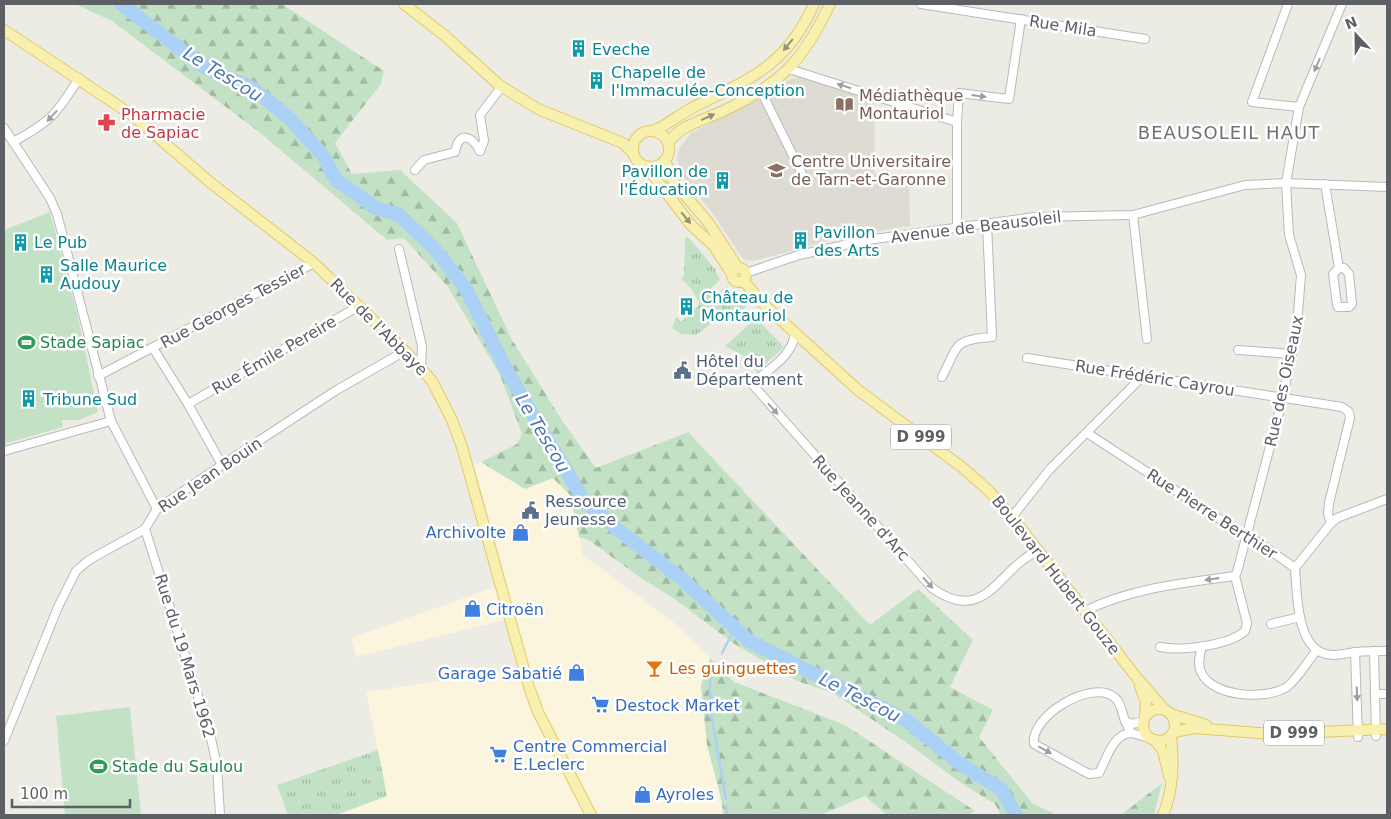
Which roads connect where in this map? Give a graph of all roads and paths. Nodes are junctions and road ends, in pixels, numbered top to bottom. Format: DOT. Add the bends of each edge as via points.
graph roads {
  1 [pos="404,4"];
  2 [pos="830,4"];
  3 [pos="921,4"];
  4 [pos="1288,4"];
  5 [pos="1342,4"];
  6 [pos="810,5"];
  7 [pos="934,5"];
  8 [pos="1020,20"];
  9 [pos="4,30"];
  10 [pos="1145,39"];
  11 [pos="789,69"];
  12 [pos="79,78"];
  13 [pos="502,86"];
  14 [pos="761,90"];
  15 [pos="1299,107"];
  16 [pos="957,122"];
  17 [pos="580,125"];
  18 [pos="4,128"];
  19 [pos="648,132"];
  20 [pos="13,142"];
  21 [pos="668,143"];
  22 [pos="634,152"];
  23 [pos="665,160"];
  24 [pos="646,166"];
  25 [pos="415,170"];
  26 [pos="803,176"];
  27 [pos="1286,182"];
  28 [pos="1325,184"];
  29 [pos="1387,187"];
  30 [pos="1133,215"];
  31 [pos="987,224"];
  32 [pos="957,227"];
  33 [pos="399,249"];
  34 [pos="314,264"];
  35 [pos="1339,268"];
  36 [pos="740,274"];
  37 [pos="359,306"];
  38 [pos="794,332"];
  39 [pos="1147,339"];
  40 [pos="153,348"];
  41 [pos="1238,350"];
  42 [pos="405,351"];
  43 [pos="1292,354"];
  44 [pos="1027,358"];
  45 [pos="421,366"];
  46 [pos="98,376"];
  47 [pos="1143,376"];
  48 [pos="942,377"];
  49 [pos="1283,397"];
  50 [pos="188,404"];
  51 [pos="111,421"];
  52 [pos="1087,433"];
  53 [pos="4,451"];
  54 [pos="222,465"];
  55 [pos="1387,499"];
  56 [pos="157,509"];
  57 [pos="1012,517"];
  58 [pos="1331,523"];
  59 [pos="146,529"];
  60 [pos="1248,535"];
  61 [pos="1038,551"];
  62 [pos="1295,568"];
  63 [pos="1235,576"];
  64 [pos="1085,611"];
  65 [pos="1300,617"];
  66 [pos="1272,624"];
  67 [pos="1202,646"];
  68 [pos="1160,647"];
  69 [pos="1316,650"];
  70 [pos="1374,651"];
  71 [pos="1355,652"];
  72 [pos="1387,652"];
  73 [pos="1137,678"];
  74 [pos="1376,694"];
  75 [pos="1387,694"];
  76 [pos="1168,712"];
  77 [pos="1144,719"];
  78 [pos="1125,721"];
  79 [pos="1221,729"];
  80 [pos="1387,729"];
  81 [pos="1376,733"];
  82 [pos="1131,734"];
  83 [pos="1172,734"];
  84 [pos="1358,734"];
  85 [pos="1153,739"];
  86 [pos="4,741"];
  87 [pos="1171,788"];
  88 [pos="220,815"];
  89 [pos="590,815"];
  90 [pos="1163,815"];
  1 -- 13 [label="main road"];
  2 -- 11 [label="main road" via="804,53"];
  3 -- 7 [label="street, Rue Mila"];
  4 -- 15 [label="street" via="1252,102"];
  5 -- 15 [label="street, Rue des Oiseaux, one-way"];
  6 -- 19 [label="main road, one-way" via="802,27 768,67 742,84"];
  7 -- 8 [label="street, Rue Mila"];
  8 -- 10 [label="street, Rue Mila"];
  16 -- 8 [label="street, one-way" via="959,93 1009,99"];
  9 -- 12 [label="main road, Rue de l'Abbaye"];
  11 -- 14 [label="main road"];
  16 -- 11 [label="street, one-way"];
  12 -- 20 [label="street, one-way" via="63,105 44,125"];
  12 -- 34 [label="main road, Rue de l'Abbaye" via="136,118 211,183"];
  13 -- 17 [label="main road" via="538,109"];
  13 -- 25 [label="street" via="480,115 484,141 480,151 475,142 462,137 454,152 424,160"];
  21 -- 14 [label="main road, one-way" via="684,128"];
  14 -- 26 [label="street"];
  15 -- 27 [label="street, Rue des Oiseaux"];
  16 -- 32 [label="street"];
  17 -- 19 [label="main road" via="621,138"];
  17 -- 22 [label="main road" via="623,142"];
  18 -- 20 [label="street"];
  19 -- 21 [label="main road" via="660,133"];
  19 -- 22 [label="main road" via="634,143"];
  20 -- 46 [label="street" via="57,214"];
  21 -- 23 [label="main road"];
  22 -- 24 [label="main road" via="638,161"];
  23 -- 24 [label="main road" via="656,166"];
  23 -- 36 [label="main road, Boulevard Hubert Gouze / D 999" via="670,176 708,222"];
  24 -- 36 [label="main road, Boulevard Hubert Gouze / D 999, one-way" via="691,225"];
  27 -- 28 [label="street, Avenue de Beausoleil"];
  27 -- 30 [label="street, Avenue de Beausoleil" via="1244,186"];
  27 -- 43 [label="street, Rue des Oiseaux" via="1289,235 1301,275 1298,326"];
  28 -- 29 [label="street, Avenue de Beausoleil"];
  28 -- 35 [label="street"];
  30 -- 31 [label="street, Avenue de Beausoleil" via="1034,217"];
  30 -- 39 [label="street"];
  31 -- 32 [label="street, Avenue de Beausoleil"];
  31 -- 48 [label="street" via="992,337 967,339 959,344"];
  32 -- 36 [label="street, Avenue de Beausoleil" via="849,244 799,255"];
  33 -- 45 [label="street" via="422,346"];
  34 -- 37 [label="main road, Rue de l'Abbaye"];
  34 -- 40 [label="street, Rue Georges Tessier"];
  35 -- 35 [label="street" via="1333,274 1337,305 1350,307 1349,274"];
  36 -- 38 [label="main road, Boulevard Hubert Gouze / D 999" via="760,301"];
  37 -- 42 [label="main road, Rue de l'Abbaye"];
  37 -- 50 [label="street, Rue Émile Pereire"];
  38 -- 57 [label="main road, Boulevard Hubert Gouze / D 999" via="858,390 963,468"];
  38 -- 61 [label="street, Rue Jeanne d'Arc, one-way" via="788,353 754,382 755,389 932,588 961,601 980,598 1028,555"];
  40 -- 46 [label="street, Rue Georges Tessier"];
  40 -- 50 [label="street"];
  41 -- 43 [label="street"];
  42 -- 45 [label="main road, Rue de l'Abbaye"];
  42 -- 54 [label="street, Rue Jean Bouin" via="335,391"];
  43 -- 49 [label="street, Rue des Oiseaux"];
  44 -- 47 [label="street, Rue Frédéric Cayrou"];
  45 -- 89 [label="main road, Rue de l'Abbaye" via="443,400 462,447 538,712"];
  46 -- 51 [label="street"];
  47 -- 49 [label="street, Rue Frédéric Cayrou"];
  47 -- 52 [label="street"];
  49 -- 58 [label="street, Rue Frédéric Cayrou" via="1342,406 1348,412 1350,418 1329,503"];
  49 -- 60 [label="street, Rue des Oiseaux"];
  50 -- 54 [label="street"];
  51 -- 53 [label="street"];
  51 -- 56 [label="street"];
  52 -- 57 [label="street" via="1050,470"];
  52 -- 60 [label="street, Rue Pierre Berthier"];
  54 -- 56 [label="street, Rue Jean Bouin"];
  55 -- 58 [label="street"];
  56 -- 59 [label="street, Rue Jean Bouin"];
  57 -- 61 [label="main road, Boulevard Hubert Gouze / D 999"];
  58 -- 62 [label="street"];
  59 -- 86 [label="street, Rue Jean Bouin" via="89,560 76,571 58,607"];
  59 -- 88 [label="street, Rue du 19 Mars 1962" via="210,734 217,766"];
  60 -- 62 [label="street, Rue Pierre Berthier"];
  60 -- 63 [label="street, Rue des Oiseaux"];
  61 -- 64 [label="main road, Boulevard Hubert Gouze / D 999"];
  62 -- 65 [label="street, Rue Pierre Berthier"];
  63 -- 64 [label="street, one-way" via="1172,584 1115,597"];
  63 -- 67 [label="street" via="1247,623 1245,632 1238,637"];
  64 -- 73 [label="main road, Boulevard Hubert Gouze / D 999"];
  65 -- 66 [label="street"];
  65 -- 69 [label="street, Rue Pierre Berthier" via="1307,640"];
  67 -- 68 [label="street" via="1173,650"];
  67 -- 69 [label="street" via="1200,671 1206,679 1224,690 1241,695 1286,688"];
  69 -- 71 [label="street" via="1340,655"];
  70 -- 71 [label="street"];
  70 -- 72 [label="street"];
  70 -- 74 [label="street"];
  71 -- 84 [label="street, one-way"];
  73 -- 76 [label="main road, Boulevard Hubert Gouze / D 999"];
  73 -- 77 [label="main road, Boulevard Hubert Gouze / D 999" via="1146,702"];
  74 -- 75 [label="street"];
  74 -- 81 [label="street"];
  76 -- 77 [label="main road" via="1156,709"];
  76 -- 79 [label="main road, D 999"];
  76 -- 83 [label="main road" via="1175,722"];
  77 -- 78 [label="street" via="1132,724"];
  77 -- 85 [label="main road" via="1144,731"];
  78 -- 82 [label="street"];
  78 -- 82 [label="street, one-way" via="1116,699 1102,692 1089,694 1049,712 1035,735 1034,744 1089,774 1099,772 1120,736"];
  79 -- 83 [label="main road, D 999" via="1186,728"];
  79 -- 84 [label="main road, D 999" via="1272,734"];
  80 -- 81 [label="main road, D 999"];
  81 -- 84 [label="main road, D 999"];
  82 -- 85 [label="street"];
  83 -- 85 [label="main road" via="1164,740"];
  83 -- 87 [label="main road"];
  85 -- 87 [label="main road" via="1165,756"];
  87 -- 90 [label="main road"];
}
